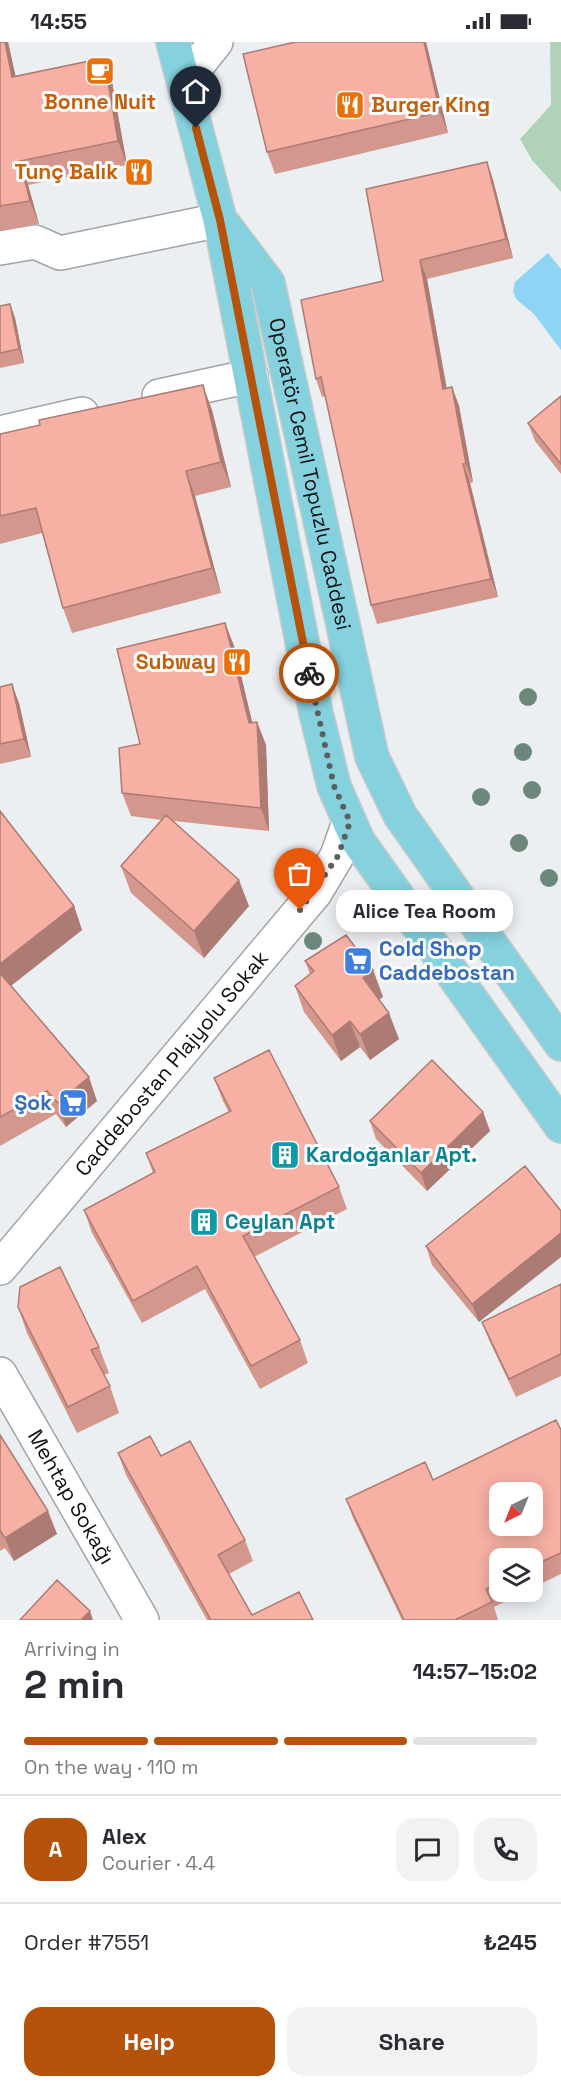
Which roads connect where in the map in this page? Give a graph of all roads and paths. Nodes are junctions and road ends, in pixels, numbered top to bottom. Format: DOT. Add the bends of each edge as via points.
graph roads {
  1 [pos="173,42"];
  2 [pos="216,42"];
  3 [pos="184,82"];
  4 [pos="220,220"];
  5 [pos="0,248"];
  6 [pos="251,376"];
  7 [pos="0,433"];
  8 [pos="350,822"];
  9 [pos="561,1044"];
  10 [pos="561,1126"];
  11 [pos="0,1268"];
  12 [pos="0,1374"];
  13 [pos="142,1620"];
  1 -- 3 [label="main road, Operatör Cemil Topuzlu Caddesi"];
  2 -- 3 [label="street"];
  3 -- 4 [label="main road, Operatör Cemil Topuzlu Caddesi"];
  4 -- 5 [label="street" via="60,253 35,242"];
  4 -- 6 [label="main road, Operatör Cemil Topuzlu Caddesi"];
  4 -- 9 [label="main road, Operatör Cemil Topuzlu Caddesi" via="267,283 379,775 400,815"];
  6 -- 7 [label="street"];
  6 -- 8 [label="main road, Operatör Cemil Topuzlu Caddesi" via="316,713 334,786"];
  8 -- 10 [label="main road, Operatör Cemil Topuzlu Caddesi" via="393,893"];
  8 -- 11 [label="street, Caddebostan Plajyolu Sokak" via="338,856 315,893"];
  12 -- 13 [label="street, Mehtap Sokağı"];
}
